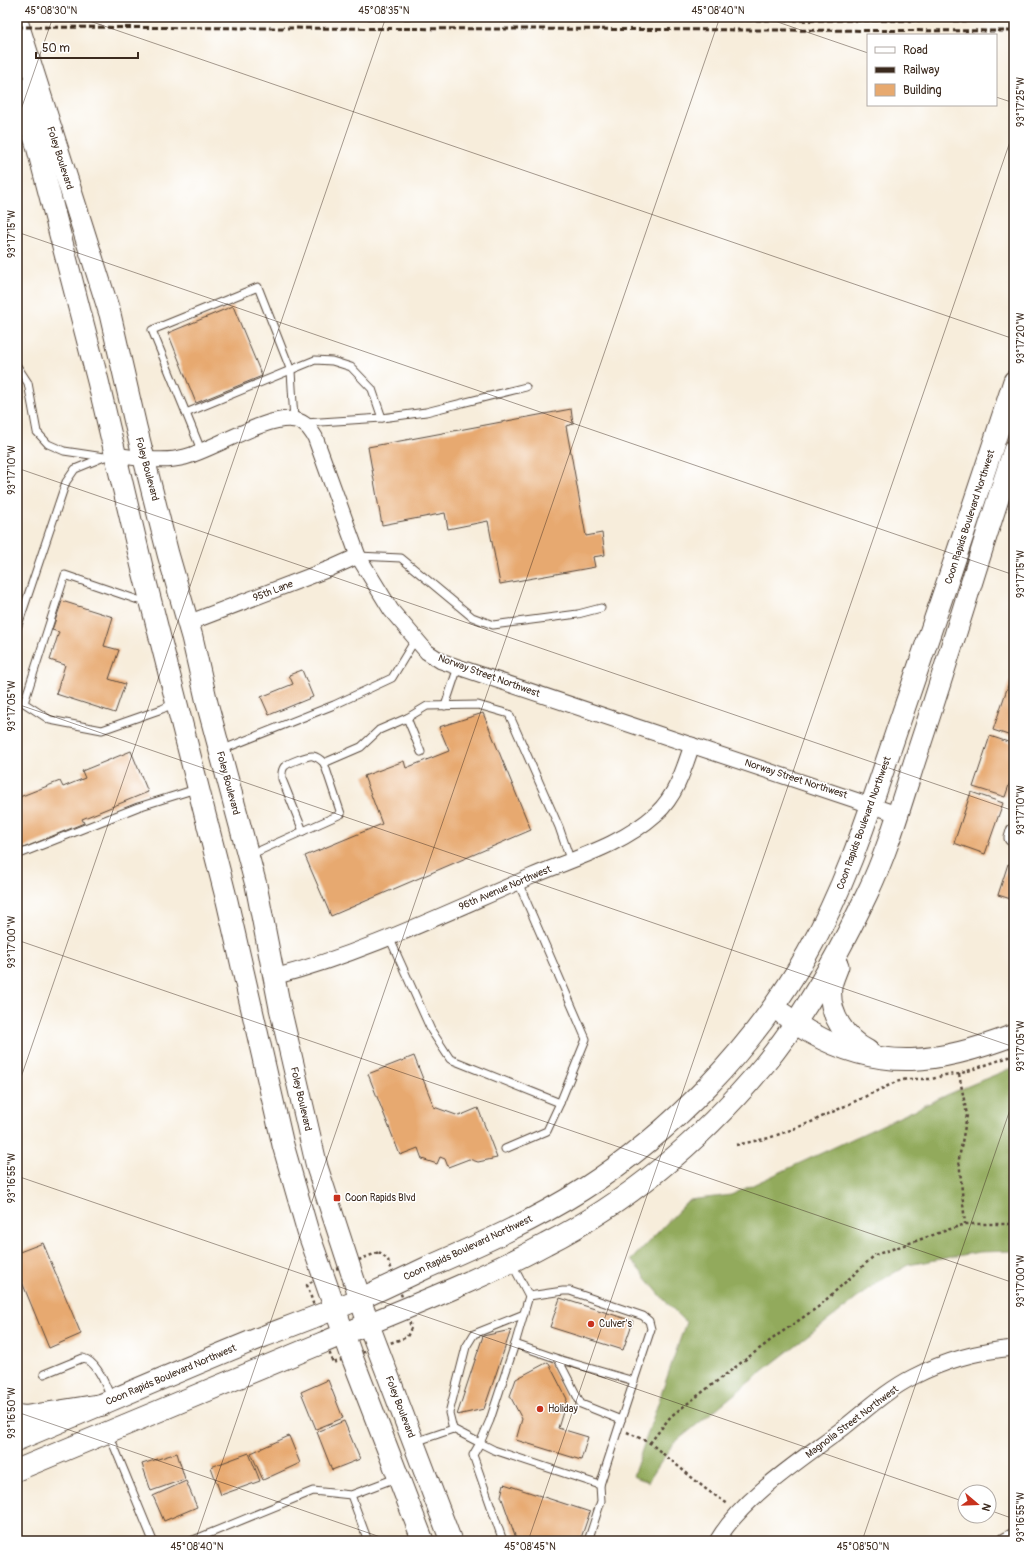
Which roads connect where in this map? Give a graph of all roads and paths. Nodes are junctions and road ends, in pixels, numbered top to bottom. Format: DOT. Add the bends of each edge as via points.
graph roads {
  1 [pos="17,21"];
  2 [pos="17,86"];
  3 [pos="46,143"];
  4 [pos="17,366"];
  5 [pos="291,371"];
  6 [pos="1014,381"];
  7 [pos="526,387"];
  8 [pos="186,413"];
  9 [pos="382,418"];
  10 [pos="299,421"];
  11 [pos="201,450"];
  12 [pos="1014,450"];
  13 [pos="110,456"];
  14 [pos="145,459"];
  15 [pos="358,556"];
  16 [pos="151,604"];
  17 [pos="601,608"];
  18 [pos="188,624"];
  19 [pos="17,628"];
  20 [pos="415,640"];
  21 [pos="458,667"];
  22 [pos="176,702"];
  23 [pos="445,706"];
  24 [pos="406,718"];
  25 [pos="692,745"];
  26 [pos="219,751"];
  27 [pos="421,752"];
  28 [pos="324,763"];
  29 [pos="198,788"];
  30 [pos="872,804"];
  31 [pos="897,814"];
  32 [pos="303,831"];
  33 [pos="17,855"];
  34 [pos="248,856"];
  35 [pos="571,862"];
  36 [pos="518,882"];
  37 [pos="856,915"];
  38 [pos="389,938"];
  39 [pos="274,977"];
  40 [pos="773,1007"];
  41 [pos="795,1022"];
  42 [pos="1014,1035"];
  43 [pos="1014,1055"];
  44 [pos="882,1058"];
  45 [pos="959,1074"];
  46 [pos="560,1103"];
  47 [pos="736,1145"];
  48 [pos="505,1149"];
  49 [pos="965,1224"];
  50 [pos="1014,1224"];
  51 [pos="511,1262"];
  52 [pos="529,1296"];
  53 [pos="360,1298"];
  54 [pos="336,1308"];
  55 [pos="524,1314"];
  56 [pos="368,1323"];
  57 [pos="344,1334"];
  58 [pos="515,1344"];
  59 [pos="1014,1348"];
  60 [pos="558,1359"];
  61 [pos="44,1374"];
  62 [pos="634,1381"];
  63 [pos="107,1403"];
  64 [pos="17,1416"];
  65 [pos="621,1420"];
  66 [pos="453,1429"];
  67 [pos="618,1429"];
  68 [pos="108,1433"];
  69 [pos="17,1440"];
  70 [pos="413,1443"];
  71 [pos="480,1443"];
  72 [pos="650,1443"];
  73 [pos="17,1470"];
  74 [pos="398,1477"];
  75 [pos="600,1485"];
  76 [pos="351,1495"];
  77 [pos="740,1512"];
  78 [pos="153,1541"];
  79 [pos="191,1541"];
  80 [pos="368,1541"];
  81 [pos="423,1541"];
  82 [pos="450,1541"];
  83 [pos="503,1541"];
  84 [pos="588,1541"];
  85 [pos="716,1541"];
  1 -- 3 [label="main road, Foley Boulevard"];
  2 -- 3 [label="main road, Foley Boulevard"];
  3 -- 13 [label="main road, Foley Boulevard"];
  3 -- 14 [label="main road, Foley Boulevard" via="100,279"];
  4 -- 13 [label="lane" via="28,383 37,432 48,444 64,451"];
  5 -- 8 [label="lane"];
  5 -- 8 [label="lane" via="258,286 152,330"];
  5 -- 9 [label="lane" via="314,360 332,361 351,367 372,389"];
  5 -- 10 [label="lane"];
  6 -- 30 [label="main road, Coon Rapids Boulevard Northwest"];
  7 -- 9 [label="lane" via="426,412"];
  8 -- 11 [label="lane"];
  9 -- 10 [label="lane"];
  10 -- 11 [label="street" via="276,420"];
  10 -- 15 [label="street, Norway Street Northwest" via="310,429 315,437"];
  11 -- 14 [label="street" via="185,457"];
  12 -- 31 [label="main road, Coon Rapids Boulevard Northwest"];
  13 -- 14 [label="street"];
  13 -- 16 [label="main road, Foley Boulevard"];
  13 -- 19 [label="lane" via="75,469 66,482"];
  14 -- 18 [label="main road, Foley Boulevard"];
  15 -- 17 [label="lane" via="401,558 472,617 493,625 578,614"];
  15 -- 18 [label="street, 95th Lane"];
  15 -- 20 [label="street, Norway Street Northwest" via="390,610"];
  16 -- 22 [label="main road, Foley Boulevard"];
  16 -- 22 [label="lane" via="65,575 24,703 50,720 102,730 162,710"];
  18 -- 26 [label="main road, Foley Boulevard"];
  20 -- 21 [label="street, Norway Street Northwest" via="440,661"];
  20 -- 26 [label="lane" via="392,678 334,705"];
  21 -- 23 [label="lane"];
  21 -- 25 [label="street, Norway Street Northwest"];
  22 -- 29 [label="main road, Foley Boulevard"];
  23 -- 24 [label="lane" via="427,706"];
  23 -- 35 [label="lane" via="478,705 509,714 559,827"];
  24 -- 27 [label="lane"];
  24 -- 28 [label="lane" via="379,730 361,747"];
  25 -- 30 [label="street, Norway Street Northwest"];
  25 -- 35 [label="street, 96th Avenue Northwest" via="680,778 658,812 623,838"];
  26 -- 34 [label="main road, Foley Boulevard"];
  28 -- 32 [label="lane" via="341,814"];
  28 -- 32 [label="lane" via="312,756 289,764 284,767 282,773 282,780"];
  29 -- 33 [label="lane" via="138,807"];
  29 -- 54 [label="main road, Foley Boulevard" via="227,901 282,1145 308,1232"];
  30 -- 31 [label="street, Norway Street Northwest"];
  30 -- 40 [label="main road, Coon Rapids Boulevard Northwest" via="853,857 826,917 806,955"];
  31 -- 37 [label="main road, Coon Rapids Boulevard Northwest" via="883,856"];
  32 -- 34 [label="lane"];
  34 -- 39 [label="main road, Foley Boulevard"];
  35 -- 36 [label="street, 96th Avenue Northwest"];
  36 -- 38 [label="street, 96th Avenue Northwest"];
  36 -- 46 [label="lane" via="586,1039"];
  37 -- 41 [label="main road, Coon Rapids Boulevard Northwest"];
  37 -- 44 [label="main road" via="841,952 831,986 831,999 838,1024 848,1036 860,1047"];
  38 -- 39 [label="street, 96th Avenue Northwest" via="324,963"];
  38 -- 46 [label="lane" via="431,1030 450,1059"];
  39 -- 53 [label="main road, Foley Boulevard" via="317,1167"];
  40 -- 41 [label="main road"];
  40 -- 53 [label="main road, Coon Rapids Boulevard Northwest" via="744,1045 707,1086 619,1165 568,1199 516,1228"];
  41 -- 44 [label="main road" via="826,1041"];
  41 -- 51 [label="main road, Coon Rapids Boulevard Northwest" via="765,1063 733,1099 673,1158 641,1184 594,1216 550,1243"];
  42 -- 44 [label="main road" via="978,1049 943,1057 920,1060"];
  43 -- 45 [label="path"];
  45 -- 47 [label="path" via="896,1082 809,1123 769,1138"];
  45 -- 49 [label="path" via="967,1115 959,1159"];
  46 -- 48 [label="lane" via="547,1131"];
  49 -- 50 [label="path"];
  49 -- 72 [label="path" via="875,1255 818,1307 767,1342 671,1416"];
  51 -- 52 [label="lane"];
  51 -- 56 [label="main road, Coon Rapids Boulevard Northwest"];
  52 -- 55 [label="lane"];
  52 -- 62 [label="lane" via="570,1291 643,1316 650,1321 651,1329"];
  53 -- 54 [label="main road, Coon Rapids Boulevard Northwest"];
  53 -- 56 [label="main road, Foley Boulevard"];
  54 -- 57 [label="main road, Foley Boulevard"];
  54 -- 63 [label="main road, Coon Rapids Boulevard Northwest"];
  55 -- 58 [label="lane"];
  55 -- 66 [label="lane" via="474,1334 466,1347 449,1413"];
  56 -- 57 [label="main road, Coon Rapids Boulevard Northwest"];
  56 -- 70 [label="main road, Foley Boulevard"];
  57 -- 68 [label="main road, Coon Rapids Boulevard Northwest"];
  57 -- 74 [label="main road, Foley Boulevard"];
  58 -- 60 [label="lane"];
  58 -- 71 [label="lane"];
  59 -- 77 [label="street, Magnolia Street Northwest" via="955,1359 912,1377 757,1494"];
  60 -- 62 [label="lane"];
  60 -- 65 [label="lane" via="581,1404"];
  61 -- 63 [label="lane" via="82,1358 87,1359 94,1364"];
  62 -- 65 [label="lane"];
  63 -- 64 [label="highway" via="25,1417"];
  63 -- 69 [label="main road, Coon Rapids Boulevard Northwest"];
  65 -- 67 [label="lane"];
  66 -- 70 [label="lane"];
  66 -- 71 [label="lane"];
  67 -- 72 [label="path"];
  67 -- 75 [label="lane"];
  68 -- 73 [label="main road, Coon Rapids Boulevard Northwest"];
  68 -- 78 [label="lane"];
  70 -- 82 [label="main road, Foley Boulevard"];
  71 -- 75 [label="lane"];
  71 -- 83 [label="lane" via="473,1455"];
  72 -- 77 [label="path" via="707,1490"];
  74 -- 76 [label="lane"];
  74 -- 81 [label="main road, Foley Boulevard"];
  75 -- 84 [label="lane" via="601,1501"];
  76 -- 79 [label="lane" via="313,1491"];
  76 -- 80 [label="lane"];
  77 -- 85 [label="street, Magnolia Street Northwest"];
}
